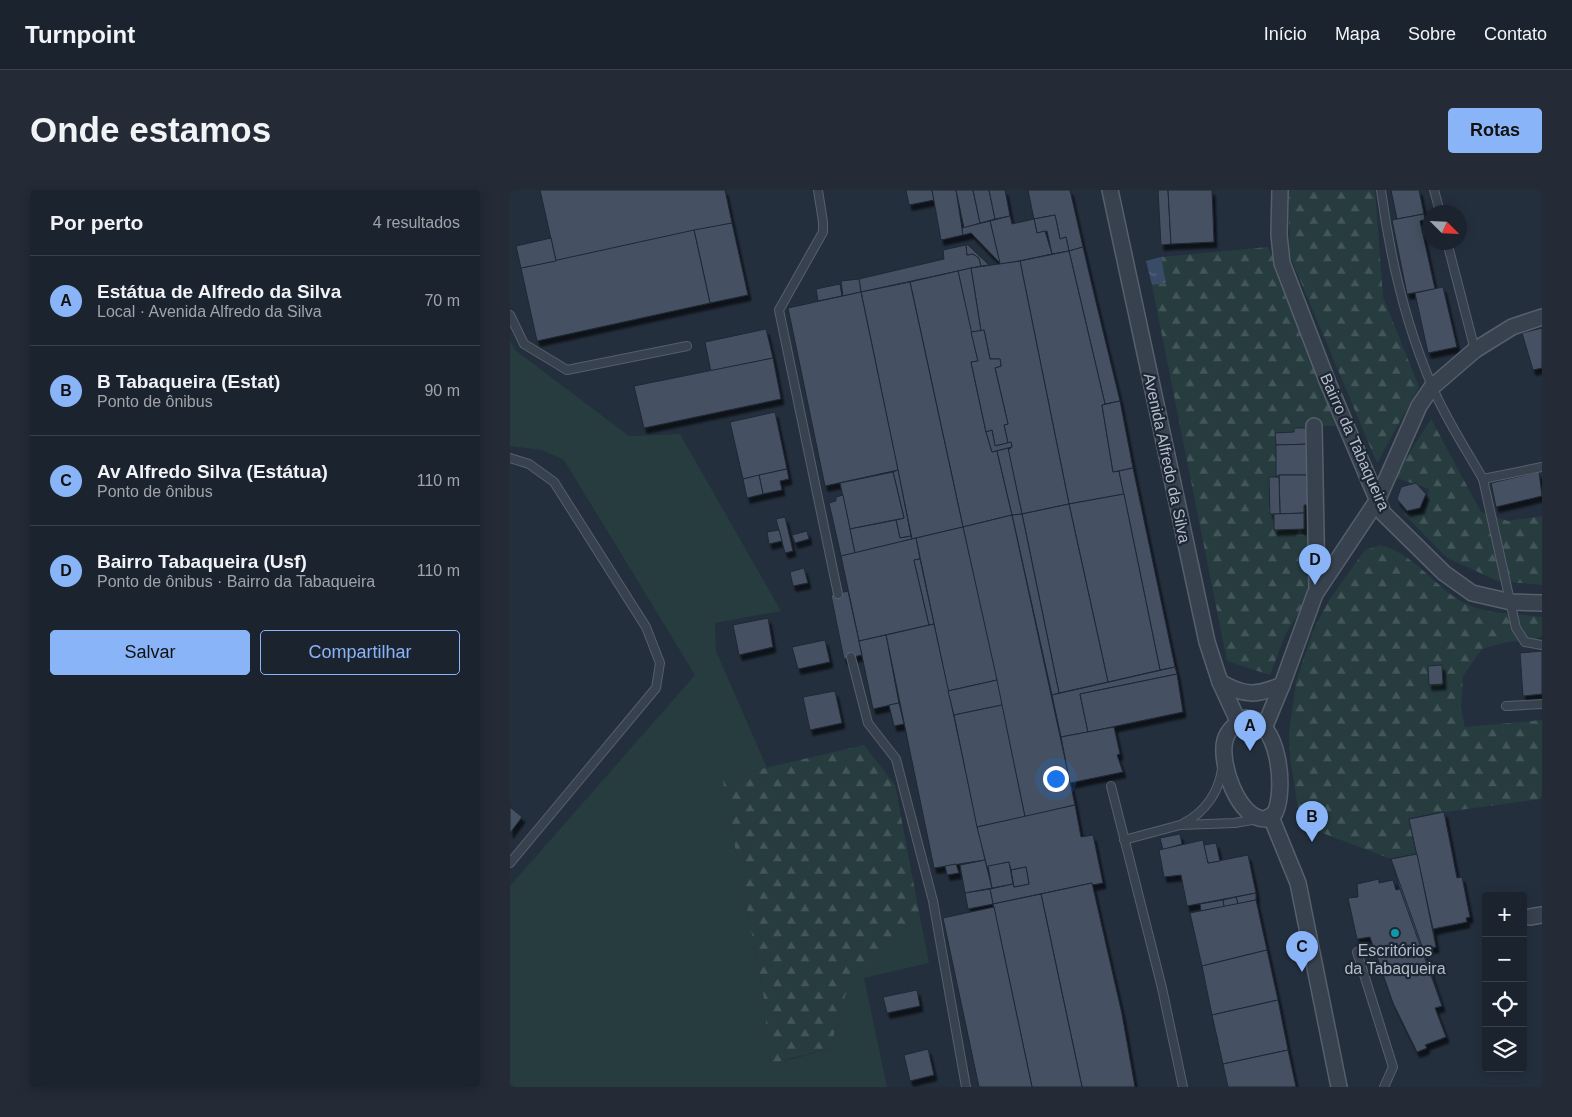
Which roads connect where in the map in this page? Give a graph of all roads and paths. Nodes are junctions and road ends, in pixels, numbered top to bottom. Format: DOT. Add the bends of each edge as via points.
graph roads {
  1 [pos="818,190"];
  2 [pos="1110,190"];
  3 [pos="1280,190"];
  4 [pos="1382,190"];
  5 [pos="1434,190"];
  6 [pos="1438,205"];
  7 [pos="1449,250"];
  8 [pos="510,315"];
  9 [pos="1542,317"];
  10 [pos="687,346"];
  11 [pos="1475,350"];
  12 [pos="1432,387"];
  13 [pos="1314,426"];
  14 [pos="510,458"];
  15 [pos="1542,467"];
  16 [pos="1483,480"];
  17 [pos="1378,501"];
  18 [pos="1317,589"];
  19 [pos="838,594"];
  20 [pos="1511,602"];
  21 [pos="1542,603"];
  22 [pos="1542,645"];
  23 [pos="851,657"];
  24 [pos="1220,682"];
  25 [pos="1282,686"];
  26 [pos="1542,704"];
  27 [pos="1506,706"];
  28 [pos="1238,721"];
  29 [pos="1264,726"];
  30 [pos="1225,755"];
  31 [pos="1111,786"];
  32 [pos="1265,818"];
  33 [pos="1180,824"];
  34 [pos="1124,840"];
  35 [pos="510,863"];
  36 [pos="1357,952"];
  37 [pos="966,1087"];
  38 [pos="1183,1087"];
  39 [pos="1338,1087"];
  40 [pos="1384,1087"];
  1 -- 19 [label="lane" via="823,232 778,310"];
  2 -- 24 [label="street, Avenida Alfredo da Silva" via="1207,642"];
  3 -- 17 [label="street, Bairro da Tabaqueira" via="1282,263"];
  4 -- 12 [label="lane" via="1388,245 1400,299"];
  5 -- 6 [label="lane"];
  7 -- 11 [label="lane"];
  8 -- 10 [label="lane" via="524,344 567,370"];
  9 -- 11 [label="street" via="1512,327"];
  11 -- 12 [label="street"];
  12 -- 16 [label="lane"];
  12 -- 17 [label="street" via="1419,406"];
  13 -- 18 [label="street"];
  14 -- 35 [label="lane" via="529,464 554,482 646,627 660,662 656,688"];
  15 -- 16 [label="lane"];
  16 -- 20 [label="lane"];
  17 -- 18 [label="street"];
  17 -- 20 [label="street, Bairro da Tabaqueira" via="1383,513 1444,573 1472,593"];
  18 -- 25 [label="street"];
  20 -- 21 [label="street, Bairro da Tabaqueira"];
  20 -- 22 [label="lane" via="1519,636 1533,645"];
  23 -- 37 [label="lane" via="868,723 896,759 933,901"];
  24 -- 25 [label="street" via="1231,689 1254,694"];
  24 -- 28 [label="street, Avenida Alfredo da Silva"];
  25 -- 29 [label="street"];
  26 -- 27 [label="lane"];
  28 -- 29 [label="street" via="1252,718"];
  28 -- 30 [label="street" via="1225,740"];
  29 -- 32 [label="street" via="1275,750 1280,783 1278,806"];
  30 -- 32 [label="street" via="1238,800 1251,816"];
  30 -- 33 [label="lane" via="1221,777 1209,802 1202,812"];
  31 -- 34 [label="lane"];
  32 -- 33 [label="lane" via="1235,823"];
  32 -- 39 [label="street" via="1298,883"];
  33 -- 34 [label="lane"];
  34 -- 38 [label="lane" via="1162,988"];
  36 -- 40 [label="lane" via="1393,1067"];
}
